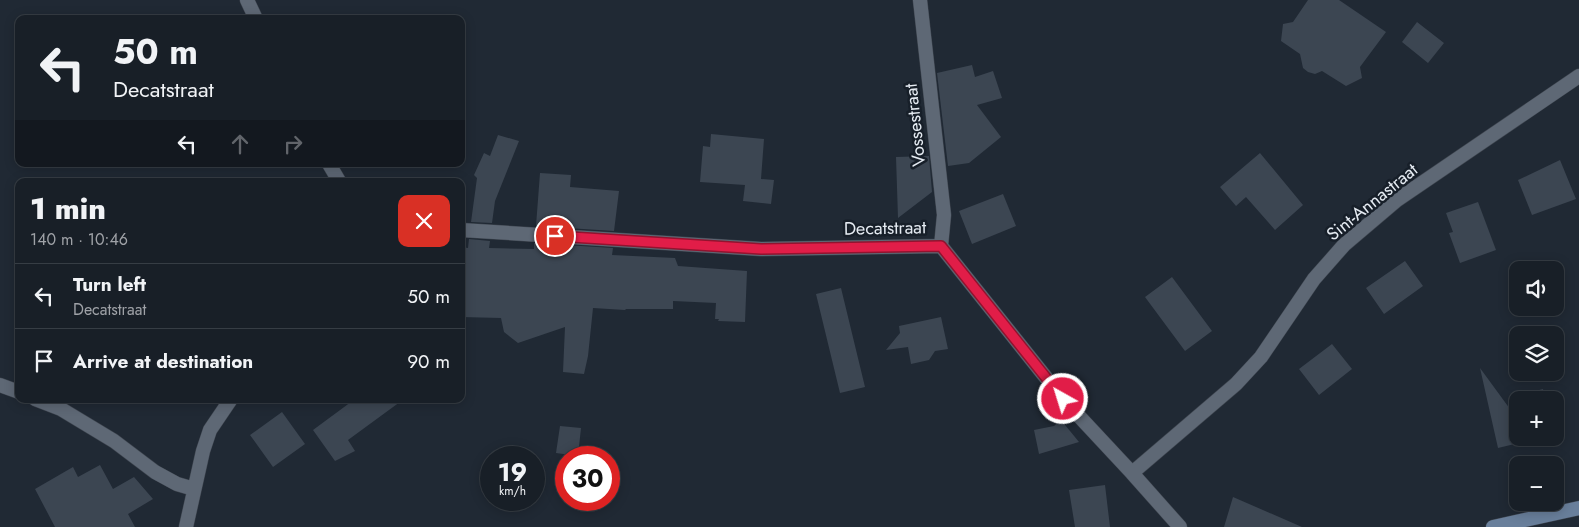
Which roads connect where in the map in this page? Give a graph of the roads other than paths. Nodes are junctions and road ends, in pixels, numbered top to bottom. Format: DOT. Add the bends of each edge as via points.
graph roads {
  1 [pos="247,0"];
  2 [pos="920,0"];
  3 [pos="254,15"];
  4 [pos="1579,76"];
  5 [pos="331,167"];
  6 [pos="337,178"];
  7 [pos="465,230"];
  8 [pos="941,246"];
  9 [pos="0,385"];
  10 [pos="15,391"];
  11 [pos="45,403"];
  12 [pos="228,403"];
  13 [pos="1132,473"];
  14 [pos="194,489"];
  15 [pos="1579,508"];
  16 [pos="186,527"];
  17 [pos="1180,527"];
  18 [pos="1492,527"];
  1 -- 3 [label="street"];
  2 -- 8 [label="street, Vossestraat" via="944,215"];
  4 -- 13 [label="street, Sint-Annastraat" via="1397,200 1344,245 1314,279 1261,357 1236,384"];
  5 -- 6 [label="street"];
  7 -- 8 [label="street, Decatstraat" via="761,249"];
  8 -- 13 [label="street, Decatstraat" via="1063,399"];
  9 -- 10 [label="street"];
  11 -- 14 [label="street" via="114,441 155,472"];
  12 -- 14 [label="street" via="210,430"];
  13 -- 17 [label="street, Decatstraat"];
  14 -- 16 [label="street"];
  15 -- 18 [label="main road"];
}
